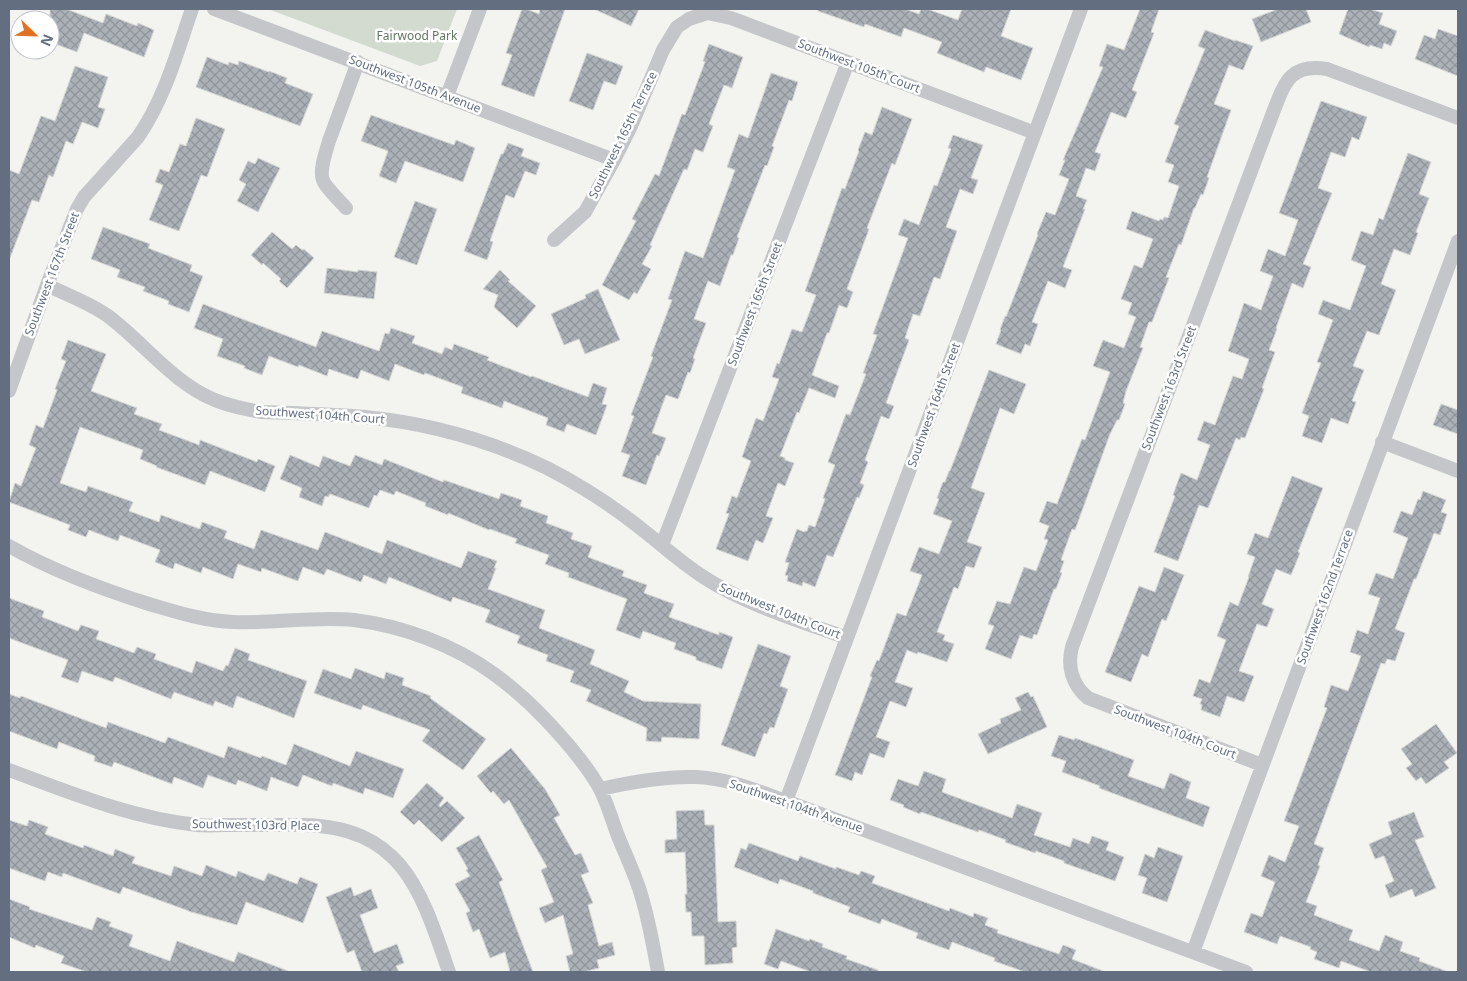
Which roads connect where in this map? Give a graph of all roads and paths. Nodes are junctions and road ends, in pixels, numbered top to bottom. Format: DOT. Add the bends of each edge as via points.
graph roads {
  1 [pos="192,9"];
  2 [pos="214,9"];
  3 [pos="480,9"];
  4 [pos="1081,9"];
  5 [pos="683,22"];
  6 [pos="358,62"];
  7 [pos="848,62"];
  8 [pos="447,96"];
  9 [pos="1458,118"];
  10 [pos="1035,133"];
  11 [pos="614,160"];
  12 [pos="346,208"];
  13 [pos="554,240"];
  14 [pos="1458,241"];
  15 [pos="47,285"];
  16 [pos="9,391"];
  17 [pos="1382,442"];
  18 [pos="1458,471"];
  19 [pos="662,545"];
  20 [pos="9,546"];
  21 [pos="847,638"];
  22 [pos="1088,698"];
  23 [pos="1262,765"];
  24 [pos="9,770"];
  25 [pos="600,789"];
  26 [pos="786,800"];
  27 [pos="1193,952"];
  28 [pos="449,972"];
  29 [pos="658,972"];
  30 [pos="1246,972"];
  1 -- 15 [label="street, Southwest 167th Street" via="157,106 138,137 77,208"];
  2 -- 6 [label="street, Southwest 105th Avenue"];
  3 -- 8 [label="street"];
  4 -- 10 [label="street, Southwest 164th Street"];
  5 -- 7 [label="street, Southwest 105th Court" via="697,15 718,14"];
  5 -- 11 [label="street, Southwest 165th Terrace" via="668,41"];
  6 -- 8 [label="street, Southwest 105th Avenue"];
  6 -- 12 [label="street" via="327,146 322,172 323,181"];
  7 -- 10 [label="street, Southwest 105th Court"];
  7 -- 19 [label="street, Southwest 165th Street"];
  8 -- 11 [label="street, Southwest 105th Avenue"];
  9 -- 22 [label="street, Southwest 163rd Street" via="1327,69 1302,70 1289,77 1072,647 1072,674"];
  10 -- 21 [label="street, Southwest 164th Street"];
  11 -- 13 [label="street, Southwest 165th Terrace" via="585,212"];
  14 -- 17 [label="street, Southwest 162nd Terrace"];
  15 -- 16 [label="street, Southwest 167th Street"];
  15 -- 19 [label="street, Southwest 104th Court" via="106,314 180,379 216,401 260,412 395,421 439,429 483,443 544,467 590,492"];
  17 -- 18 [label="street"];
  17 -- 23 [label="street, Southwest 162nd Terrace"];
  19 -- 21 [label="street, Southwest 104th Court" via="690,569 722,588"];
  20 -- 25 [label="street" via="107,590 182,614 232,622 322,618 354,620 393,628 441,644 494,673 531,705 582,762"];
  21 -- 26 [label="street, Southwest 164th Street"];
  22 -- 23 [label="street, Southwest 104th Court"];
  23 -- 27 [label="street, Southwest 162nd Terrace"];
  24 -- 28 [label="street, Southwest 103rd Place" via="110,808 162,820 199,825 318,826 336,828 364,838 383,848 408,875"];
  25 -- 26 [label="street, Southwest 104th Avenue" via="631,782 697,777 729,782"];
  25 -- 29 [label="street" via="645,908"];
  26 -- 27 [label="street, Southwest 104th Avenue"];
  27 -- 30 [label="street, Southwest 104th Avenue"];
}
